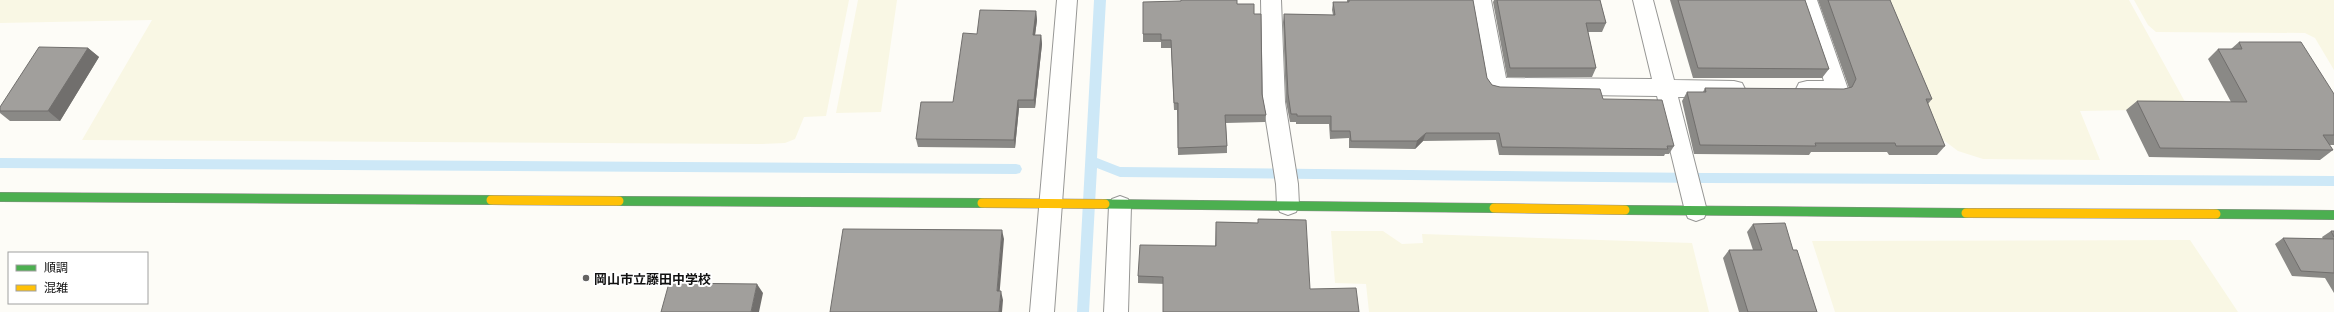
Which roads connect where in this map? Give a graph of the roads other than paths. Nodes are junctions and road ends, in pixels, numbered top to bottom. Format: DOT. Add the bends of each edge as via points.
graph roads {
  1 [pos="1067,0"];
  2 [pos="1271,0"];
  3 [pos="1481,0"];
  4 [pos="1643,0"];
  5 [pos="1807,0"];
  6 [pos="1665,89"];
  7 [pos="1751,89"];
  8 [pos="1790,89"];
  9 [pos="1288,195"];
  10 [pos="0,197"];
  11 [pos="1049,205"];
  12 [pos="1120,206"];
  13 [pos="1696,211"];
  14 [pos="2334,215"];
  15 [pos="1042,312"];
  16 [pos="1116,312"];
  1 -- 11 [label="street"];
  2 -- 9 [label="street" via="1274,102"];
  3 -- 6 [label="street" via="1497,86"];
  4 -- 6 [label="street"];
  5 -- 8 [label="street" via="1838,89"];
  6 -- 7 [label="street"];
  6 -- 13 [label="street"];
  9 -- 12 [label="street"];
  9 -- 13 [label="street"];
  10 -- 11 [label="street"];
  11 -- 12 [label="street"];
  11 -- 15 [label="street"];
  12 -- 16 [label="street"];
  13 -- 14 [label="street"];
}
